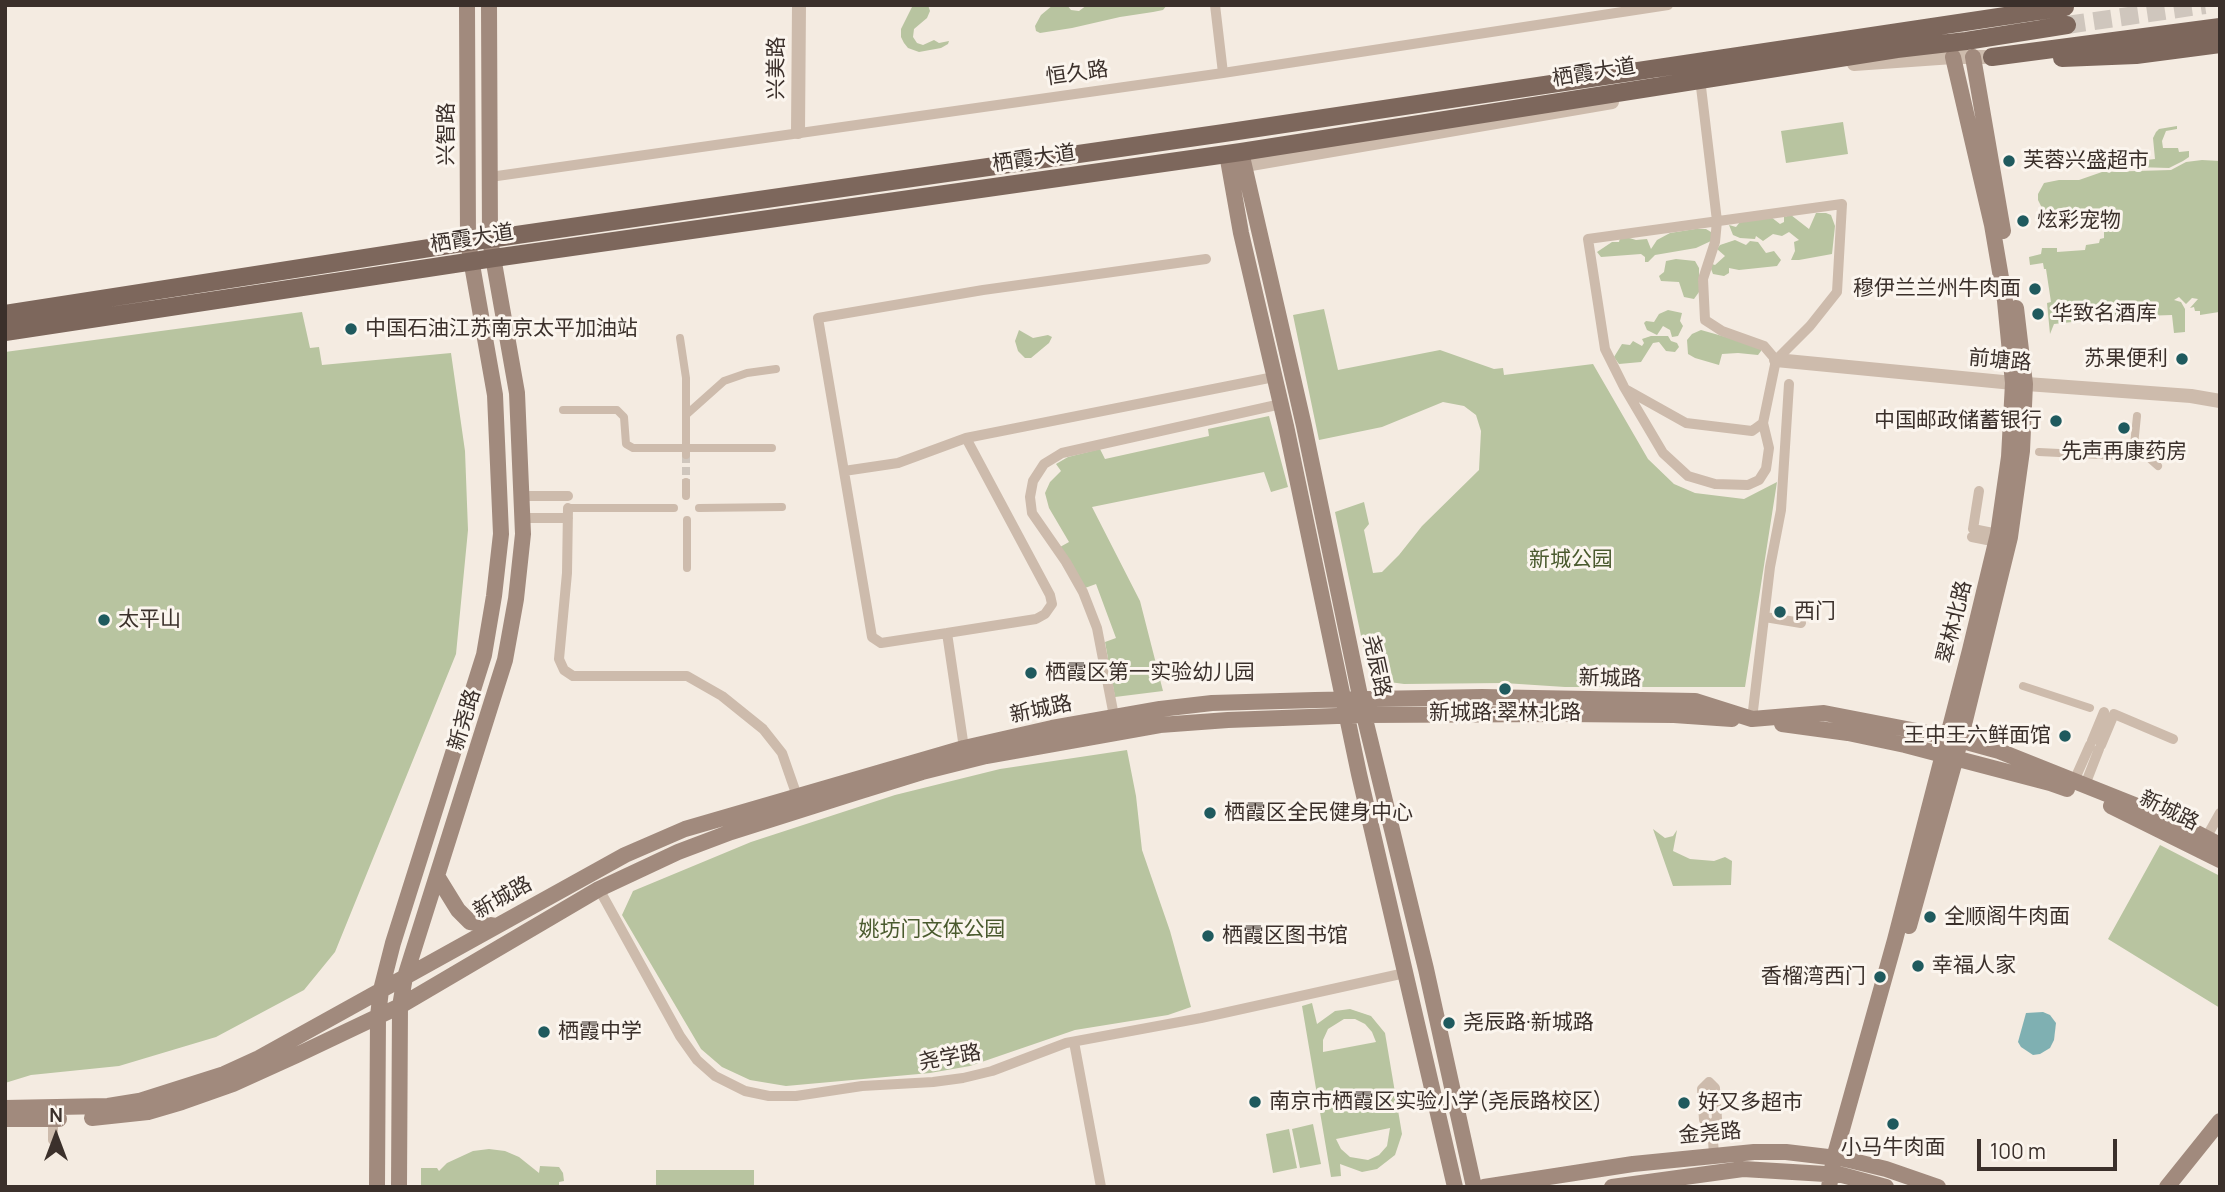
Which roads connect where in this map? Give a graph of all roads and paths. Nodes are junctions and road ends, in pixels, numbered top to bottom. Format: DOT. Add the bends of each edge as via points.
graph roads {
  1 [pos="467,5"];
  2 [pos="489,5"];
  3 [pos="799,5"];
  4 [pos="1215,5"];
  5 [pos="1668,5"];
  6 [pos="2004,5"];
  7 [pos="1592,11"];
  8 [pos="2220,27"];
  9 [pos="1823,43"];
  10 [pos="2220,44"];
  11 [pos="1953,57"];
  12 [pos="1992,57"];
  13 [pos="1973,58"];
  14 [pos="1223,73"];
  15 [pos="1701,87"];
  16 [pos="798,132"];
  17 [pos="1238,157"];
  18 [pos="490,177"];
  19 [pos="1717,221"];
  20 [pos="490,240"];
  21 [pos="468,242"];
  22 [pos="494,258"];
  23 [pos="1206,258"];
  24 [pos="473,262"];
  25 [pos="5,314"];
  26 [pos="5,332"];
  27 [pos="680,338"];
  28 [pos="1776,360"];
  29 [pos="776,369"];
  30 [pos="1274,377"];
  31 [pos="1789,384"];
  32 [pos="2019,384"];
  33 [pos="1624,387"];
  34 [pos="2220,401"];
  35 [pos="1281,404"];
  36 [pos="563,410"];
  37 [pos="687,414"];
  38 [pos="2137,416"];
  39 [pos="1763,423"];
  40 [pos="966,438"];
  41 [pos="2134,445"];
  42 [pos="772,447"];
  43 [pos="687,452"];
  44 [pos="2039,452"];
  45 [pos="2158,466"];
  46 [pos="844,471"];
  47 [pos="686,482"];
  48 [pos="1979,491"];
  49 [pos="521,496"];
  50 [pos="686,496"];
  51 [pos="568,507"];
  52 [pos="782,507"];
  53 [pos="674,508"];
  54 [pos="699,509"];
  55 [pos="522,517"];
  56 [pos="687,520"];
  57 [pos="1972,537"];
  58 [pos="1998,538"];
  59 [pos="687,568"];
  60 [pos="1765,617"];
  61 [pos="1801,623"];
  62 [pos="947,633"];
  63 [pos="2023,686"];
  64 [pos="1344,699"];
  65 [pos="1363,707"];
  66 [pos="2090,708"];
  67 [pos="2104,712"];
  68 [pos="1114,716"];
  69 [pos="1347,716"];
  70 [pos="1752,719"];
  71 [pos="1953,738"];
  72 [pos="2173,739"];
  73 [pos="2096,745"];
  74 [pos="964,748"];
  75 [pos="1950,756"];
  76 [pos="2080,783"];
  77 [pos="797,796"];
  78 [pos="2220,813"];
  79 [pos="2213,841"];
  80 [pos="2220,860"];
  81 [pos="437,876"];
  82 [pos="599,889"];
  83 [pos="496,926"];
  84 [pos="1405,973"];
  85 [pos="405,977"];
  86 [pos="381,990"];
  87 [pos="400,1006"];
  88 [pos="378,1016"];
  89 [pos="1074,1042"];
  90 [pos="5,1108"];
  91 [pos="5,1119"];
  92 [pos="53,1119"];
  93 [pos="2220,1121"];
  94 [pos="1712,1126"];
  95 [pos="53,1140"];
  96 [pos="1714,1154"];
  97 [pos="1837,1173"];
  98 [pos="377,1187"];
  99 [pos="399,1187"];
  100 [pos="1101,1187"];
  101 [pos="1455,1187"];
  102 [pos="1474,1187"];
  103 [pos="1484,1187"];
  104 [pos="1612,1187"];
  105 [pos="1886,1187"];
  106 [pos="1938,1187"];
  107 [pos="2167,1187"];
  1 -- 21 [label="main road, 兴智路"];
  2 -- 18 [label="main road, 兴智路"];
  3 -- 16 [label="street, 兴美路"];
  4 -- 14 [label="street"];
  5 -- 7 [label="street, 恒久路"];
  6 -- 9 [label="main road" via="1921,18"];
  7 -- 14 [label="street, 恒久路"];
  8 -- 12 [label="main road"];
  9 -- 17 [label="main road, 栖霞大道" via="2066,16 1870,53"];
  9 -- 20 [label="main road, 栖霞大道"];
  10 -- 12 [label="main road" via="2136,55 2040,60"];
  11 -- 13 [label="street"];
  11 -- 15 [label="street" via="1864,62"];
  11 -- 32 [label="main road, 翠林北路" via="1992,225"];
  12 -- 13 [label="street"];
  13 -- 32 [label="main road, 翠林北路" via="2012,285"];
  14 -- 16 [label="street, 恒久路"];
  15 -- 17 [label="street"];
  15 -- 19 [label="street"];
  16 -- 18 [label="street, 恒久路"];
  17 -- 22 [label="main road, 栖霞大道"];
  17 -- 30 [label="main road, 尧辰路" via="1241,233"];
  17 -- 65 [label="main road, 尧辰路" via="1304,426"];
  18 -- 20 [label="main road, 兴智路"];
  19 -- 28 [label="street" via="1703,279 1705,320 1763,346"];
  19 -- 28 [label="street" via="1842,204 1837,292"];
  19 -- 33 [label="street" via="1588,239 1605,349"];
  20 -- 21 [label="main road, 栖霞大道"];
  20 -- 22 [label="main road, 兴智路"];
  21 -- 24 [label="main road, 兴智路"];
  21 -- 25 [label="main road, 栖霞大道"];
  22 -- 24 [label="main road, 栖霞大道"];
  22 -- 49 [label="main road, 新尧路" via="517,393"];
  23 -- 46 [label="street" via="818,318"];
  24 -- 26 [label="main road, 栖霞大道"];
  24 -- 86 [label="main road, 新尧路" via="495,396 501,534 494,596 484,655"];
  27 -- 37 [label="street"];
  28 -- 32 [label="street, 前塘路"];
  28 -- 39 [label="street"];
  29 -- 37 [label="street" via="724,381"];
  30 -- 35 [label="main road, 尧辰路"];
  30 -- 40 [label="street"];
  31 -- 60 [label="street" via="1782,496"];
  32 -- 34 [label="street, 前塘路"];
  32 -- 58 [label="main road, 翠林北路"];
  32 -- 71 [label="main road, 翠林北路" via="2022,451 2010,537"];
  33 -- 39 [label="street" via="1686,423 1752,431"];
  33 -- 39 [label="street" via="1663,453 1699,481 1748,485 1759,480 1769,460"];
  35 -- 64 [label="main road, 尧辰路"];
  35 -- 68 [label="street" via="1062,453 1044,464 1033,481 1032,513 1083,592 1097,628"];
  36 -- 43 [label="street" via="617,410 624,417 626,444"];
  37 -- 43 [label="street"];
  38 -- 41 [label="street"];
  40 -- 46 [label="street" via="898,463"];
  40 -- 62 [label="street" via="1052,604 1036,619"];
  41 -- 44 [label="street" via="2120,456"];
  41 -- 45 [label="street"];
  42 -- 43 [label="street"];
  46 -- 62 [label="street" via="872,637 881,643"];
  47 -- 50 [label="street"];
  48 -- 58 [label="street" via="1973,529"];
  49 -- 51 [label="street"];
  49 -- 55 [label="main road, 新尧路"];
  51 -- 53 [label="street"];
  51 -- 55 [label="street"];
  51 -- 77 [label="street" via="559,659 564,670 573,676 687,676 722,696 763,729 782,753"];
  52 -- 54 [label="street"];
  55 -- 81 [label="main road, 新尧路" via="516,599 505,660"];
  56 -- 59 [label="street"];
  57 -- 58 [label="street"];
  58 -- 71 [label="main road, 翠林北路"];
  60 -- 61 [label="street"];
  60 -- 70 [label="street"];
  62 -- 74 [label="street"];
  63 -- 66 [label="street"];
  64 -- 65 [label="main road, 新城路"];
  64 -- 68 [label="main road, 新城路" via="1212,703"];
  64 -- 69 [label="main road, 尧辰路"];
  65 -- 69 [label="main road, 新城路"];
  65 -- 70 [label="main road, 新城路" via="1482,698 1695,701"];
  65 -- 75 [label="main road, 新城路" via="1719,718 1848,733"];
  65 -- 102 [label="main road, 尧辰路"];
  67 -- 73 [label="street"];
  68 -- 74 [label="main road, 新城路"];
  69 -- 82 [label="main road, 新城路" via="1160,725 986,756 731,832"];
  69 -- 84 [label="main road, 尧辰路"];
  70 -- 71 [label="main road, 新城路" via="1824,713"];
  71 -- 75 [label="main road, 翠林北路"];
  71 -- 76 [label="main road, 新城路"];
  72 -- 73 [label="street" via="2114,715"];
  73 -- 76 [label="street"];
  74 -- 77 [label="main road, 新城路"];
  75 -- 80 [label="main road, 新城路" via="2099,801"];
  75 -- 97 [label="main road, 翠林北路"];
  76 -- 79 [label="main road, 新城路"];
  77 -- 83 [label="main road, 新城路" via="685,829 625,855"];
  78 -- 79 [label="street"];
  81 -- 83 [label="main road" via="470,922"];
  81 -- 85 [label="main road, 新尧路"];
  82 -- 87 [label="main road, 新城路"];
  82 -- 89 [label="street, 尧学路" via="685,1044 715,1076 745,1091 796,1096 933,1082 992,1070"];
  83 -- 85 [label="main road, 新城路"];
  84 -- 89 [label="street, 尧学路"];
  84 -- 101 [label="main road, 尧辰路"];
  85 -- 86 [label="main road, 新城路"];
  85 -- 87 [label="main road, 新尧路"];
  86 -- 88 [label="main road, 新尧路"];
  86 -- 90 [label="main road, 新城路" via="259,1058 185,1089 108,1106"];
  87 -- 88 [label="main road, 新城路"];
  87 -- 99 [label="main road, 新尧路"];
  88 -- 92 [label="main road, 新城路" via="233,1084 182,1102 129,1115"];
  88 -- 98 [label="main road, 新尧路"];
  89 -- 100 [label="street"];
  91 -- 92 [label="main road, 新城路"];
  92 -- 95 [label="street"];
  93 -- 107 [label="main road"];
  94 -- 96 [label="street"];
  96 -- 97 [label="main road, 金尧路" via="1786,1152"];
  96 -- 103 [label="main road, 金尧路"];
  97 -- 104 [label="main road, 金尧路" via="1743,1169"];
  97 -- 105 [label="main road, 金尧路"];
  97 -- 106 [label="main road, 金尧路" via="1886,1169"];
}
